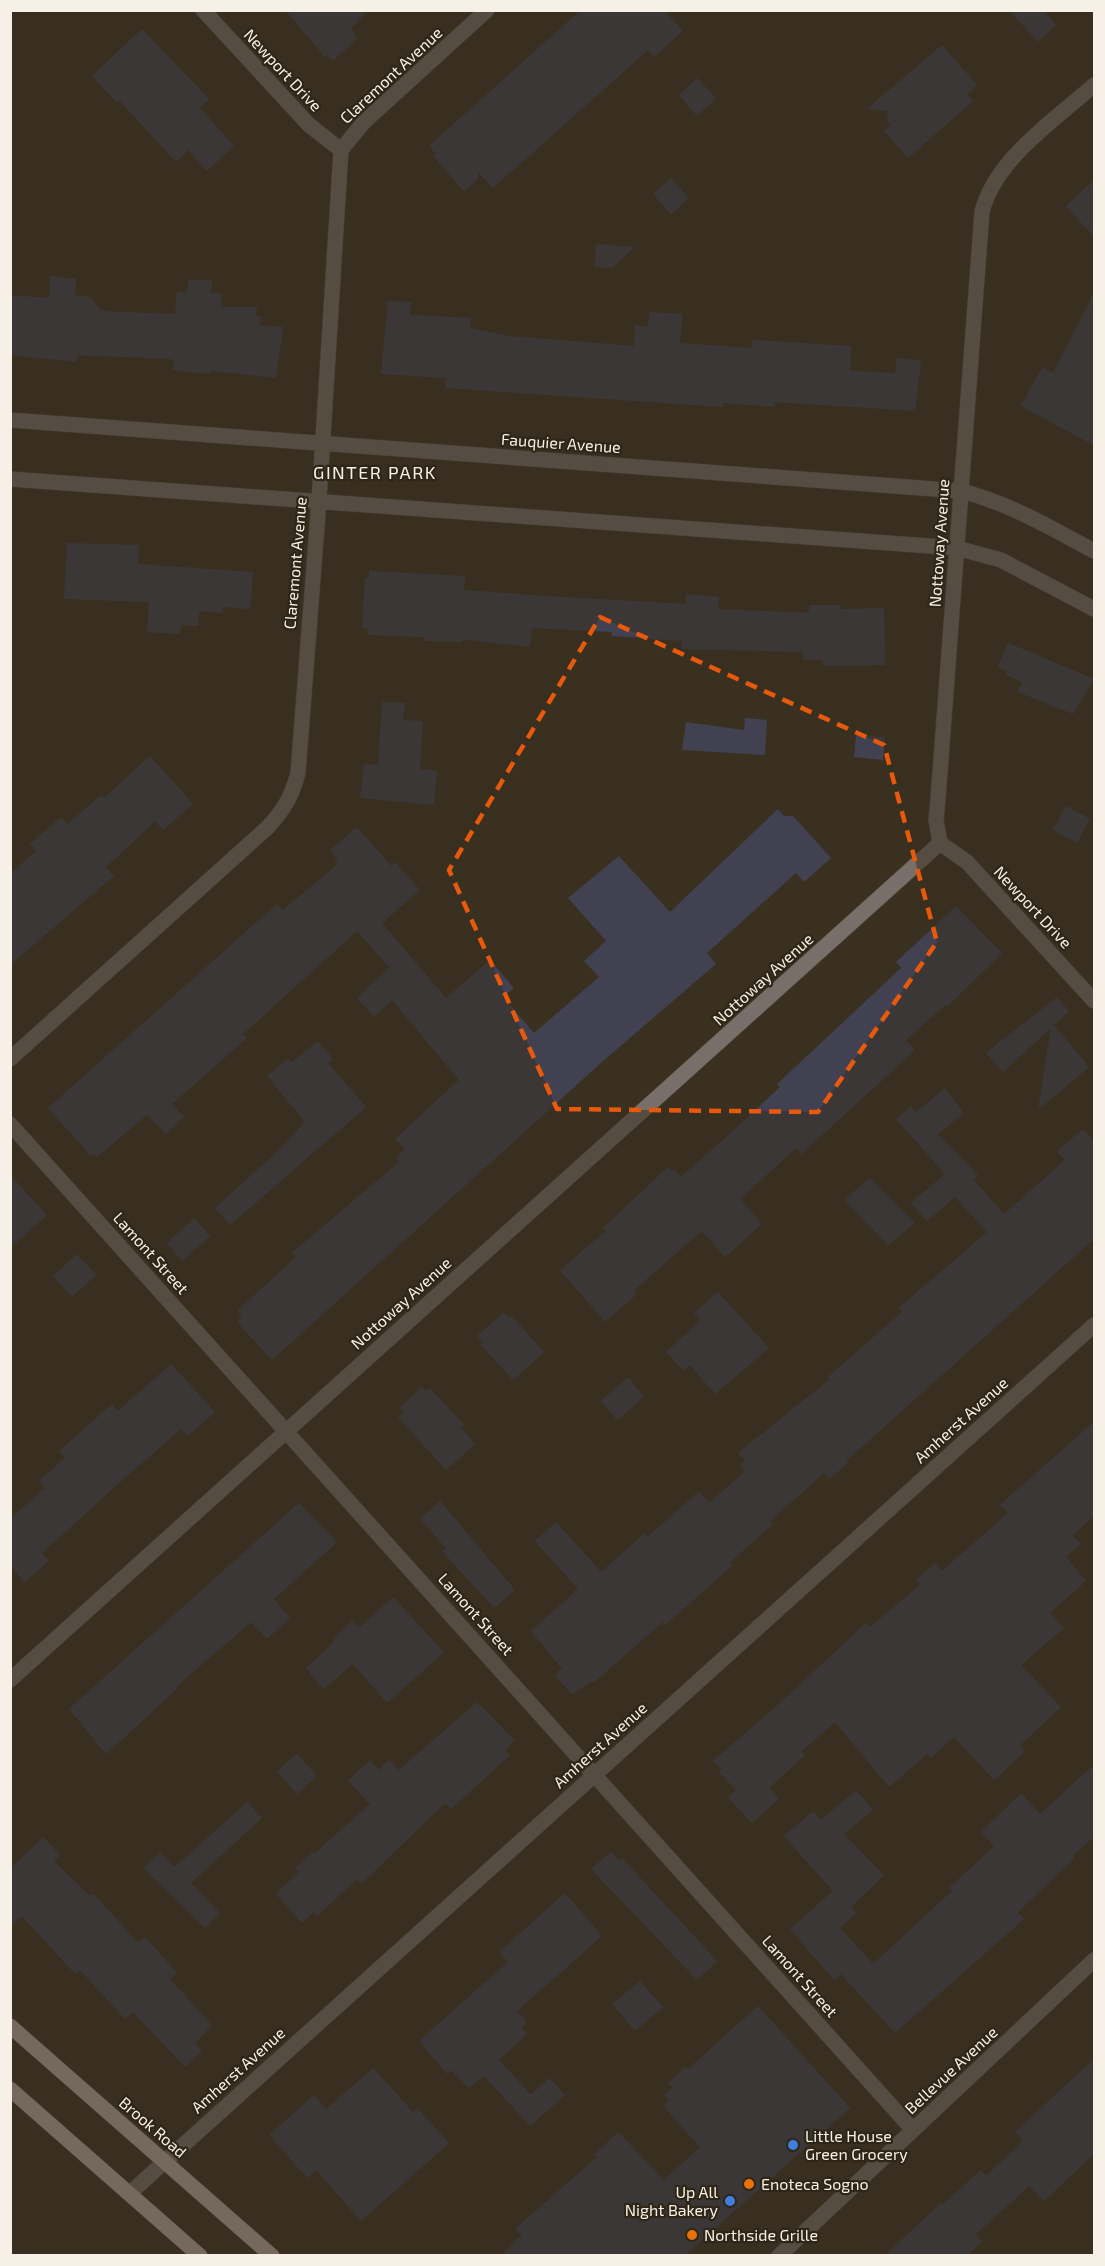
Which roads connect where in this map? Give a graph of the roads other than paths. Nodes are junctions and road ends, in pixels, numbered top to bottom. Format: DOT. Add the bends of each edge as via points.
graph roads {
  1 [pos="203,10"];
  2 [pos="488,10"];
  3 [pos="1095,85"];
  4 [pos="341,150"];
  5 [pos="10,420"];
  6 [pos="321,443"];
  7 [pos="10,479"];
  8 [pos="961,490"];
  9 [pos="319,501"];
  10 [pos="957,548"];
  11 [pos="1095,551"];
  12 [pos="1095,609"];
  13 [pos="940,843"];
  14 [pos="1095,1001"];
  15 [pos="10,1059"];
  16 [pos="10,1124"];
  17 [pos="1095,1325"];
  18 [pos="286,1431"];
  19 [pos="10,1680"];
  20 [pos="595,1774"];
  21 [pos="1095,1960"];
  22 [pos="10,2026"];
  23 [pos="10,2089"];
  24 [pos="913,2130"];
  25 [pos="165,2161"];
  26 [pos="130,2193"];
  27 [pos="200,2256"];
  28 [pos="272,2256"];
  29 [pos="778,2256"];
  1 -- 4 [label="street, Newport Drive" via="309,125"];
  2 -- 4 [label="street, Claremont Avenue" via="364,122"];
  3 -- 8 [label="street, Nottoway Avenue" via="1012,158 986,194 976,255"];
  4 -- 6 [label="street, Claremont Avenue"];
  5 -- 6 [label="street, Fauquier Avenue"];
  6 -- 8 [label="street, Fauquier Avenue"];
  6 -- 9 [label="street, Claremont Avenue"];
  7 -- 9 [label="street"];
  8 -- 10 [label="street, Nottoway Avenue"];
  8 -- 11 [label="street, Fauquier Avenue" via="1024,513"];
  9 -- 10 [label="street"];
  9 -- 15 [label="street, Claremont Avenue" via="298,772 283,811"];
  10 -- 12 [label="street" via="1000,560"];
  10 -- 13 [label="street, Nottoway Avenue" via="937,809"];
  13 -- 14 [label="street, Newport Drive" via="967,862"];
  13 -- 18 [label="street, Nottoway Avenue"];
  16 -- 18 [label="street, Lamont Street"];
  17 -- 20 [label="street, Amherst Avenue"];
  18 -- 19 [label="street, Nottoway Avenue"];
  18 -- 20 [label="street, Lamont Street"];
  20 -- 24 [label="street, Lamont Street"];
  20 -- 25 [label="street, Amherst Avenue"];
  21 -- 24 [label="street, Bellevue Avenue"];
  22 -- 25 [label="main road, Brook Road"];
  23 -- 26 [label="main road"];
  24 -- 29 [label="street, Bellevue Avenue"];
  25 -- 26 [label="street, Amherst Avenue"];
  25 -- 28 [label="main road, Brook Road"];
  26 -- 27 [label="main road"];
}
